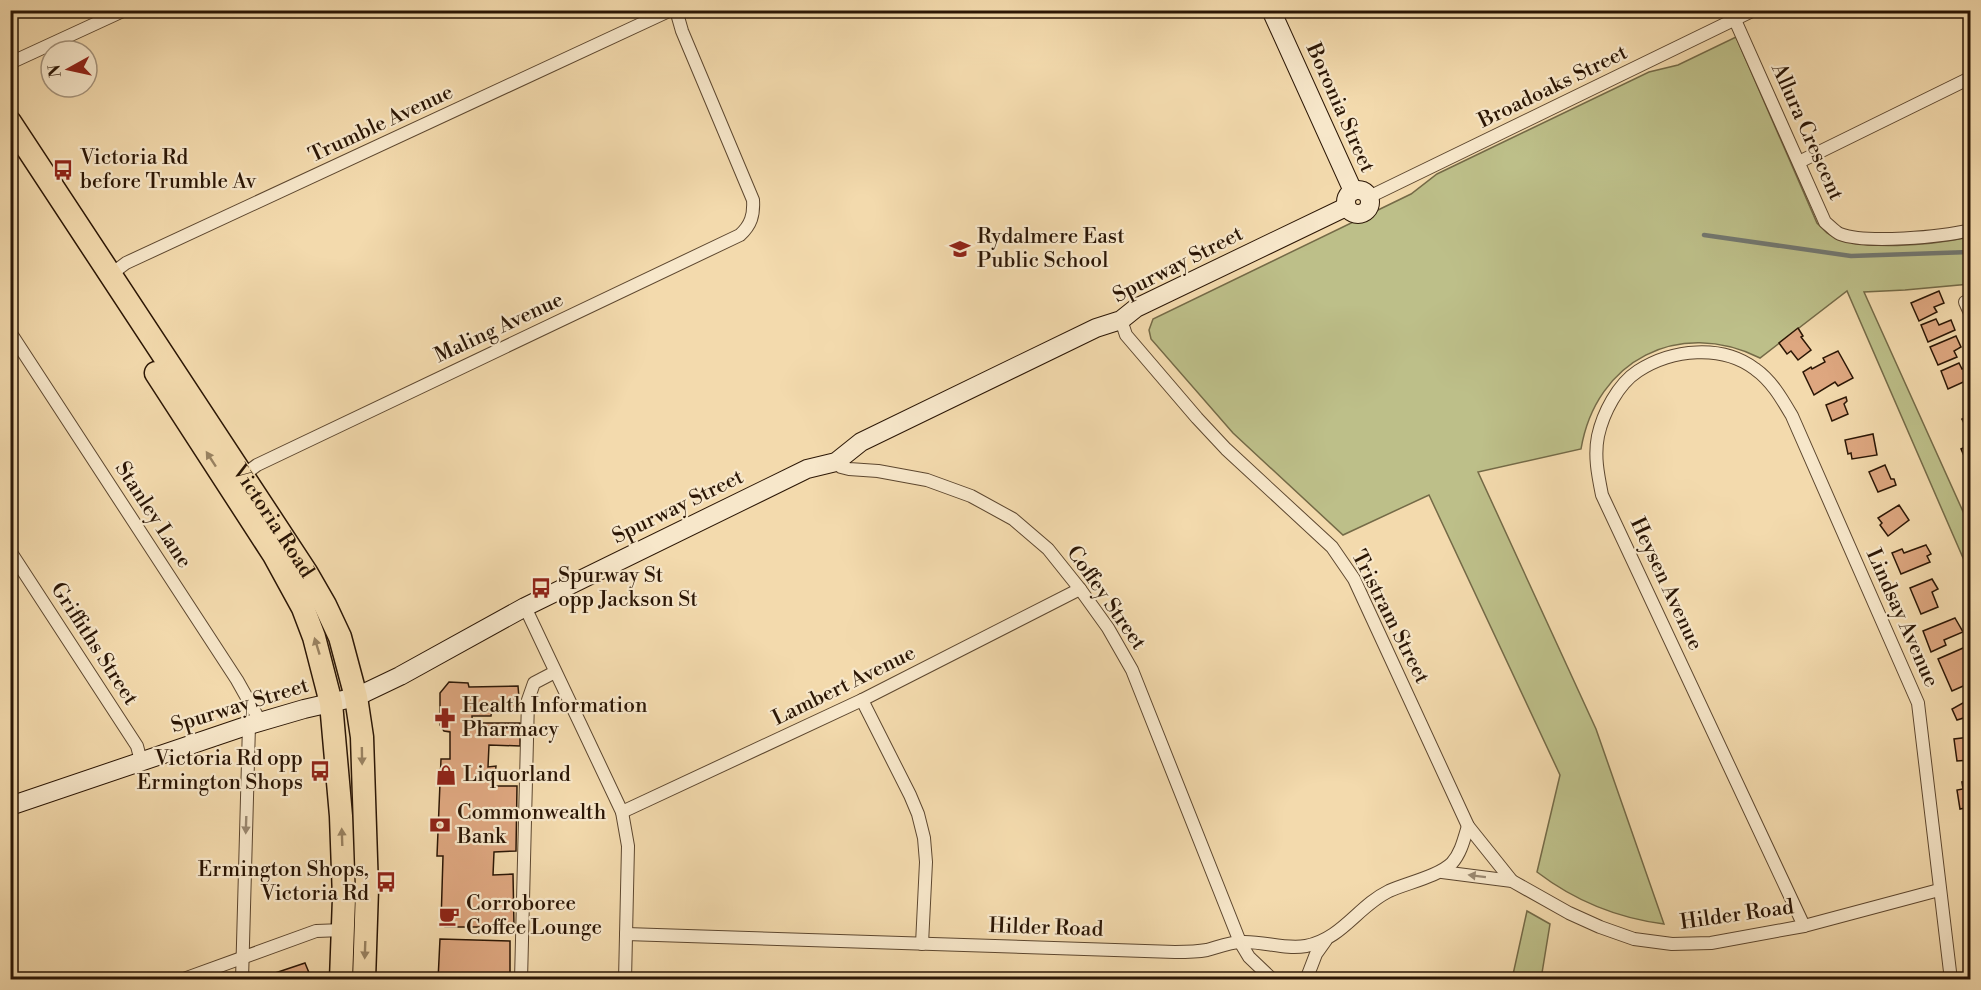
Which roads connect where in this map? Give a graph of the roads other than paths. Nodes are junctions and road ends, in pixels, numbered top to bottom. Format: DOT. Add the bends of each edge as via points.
graph roads {
  1 [pos="125,10"];
  2 [pos="671,10"];
  3 [pos="676,10"];
  4 [pos="1271,10"];
  5 [pos="1754,10"];
  6 [pos="1735,20"];
  7 [pos="10,63"];
  8 [pos="1971,78"];
  9 [pos="10,122"];
  10 [pos="10,151"];
  11 [pos="1799,162"];
  12 [pos="1356,198"];
  13 [pos="1971,230"];
  14 [pos="110,275"];
  15 [pos="1121,320"];
  16 [pos="10,332"];
  17 [pos="1755,369"];
  18 [pos="836,462"];
  19 [pos="242,476"];
  20 [pos="10,551"];
  21 [pos="1080,589"];
  22 [pos="525,608"];
  23 [pos="555,672"];
  24 [pos="356,697"];
  25 [pos="862,700"];
  26 [pos="331,703"];
  27 [pos="254,723"];
  28 [pos="141,761"];
  29 [pos="10,806"];
  30 [pos="622,813"];
  31 [pos="1468,826"];
  32 [pos="1442,872"];
  33 [pos="1512,881"];
  34 [pos="1940,890"];
  35 [pos="1804,926"];
  36 [pos="343,930"];
  37 [pos="626,934"];
  38 [pos="1326,940"];
  39 [pos="1240,942"];
  40 [pos="922,944"];
  41 [pos="243,958"];
  42 [pos="181,980"];
  43 [pos="242,980"];
  44 [pos="341,980"];
  45 [pos="364,980"];
  46 [pos="521,980"];
  47 [pos="625,980"];
  48 [pos="1273,980"];
  49 [pos="1306,980"];
  50 [pos="1951,980"];
  1 -- 7 [label="street"];
  2 -- 14 [label="street, Trumble Avenue" via="126,263"];
  3 -- 19 [label="street, Maling Avenue" via="753,200 754,210 747,229 268,459"];
  4 -- 12 [label="street, Boronia Street"];
  5 -- 6 [label="street, Broadoaks Street"];
  6 -- 11 [label="street, Allura Crescent"];
  6 -- 12 [label="street, Broadoaks Street"];
  8 -- 11 [label="street"];
  9 -- 14 [label="highway, Victoria Road"];
  26 -- 10 [label="highway, Victoria Road, one-way" via="303,608 274,555"];
  11 -- 13 [label="street, Allura Crescent" via="1825,222 1839,233 1876,238 1938,236"];
  12 -- 15 [label="street, Spurway Street" via="1136,308"];
  14 -- 19 [label="highway, Victoria Road"];
  15 -- 18 [label="street, Spurway Street" via="1096,328 861,442"];
  15 -- 31 [label="street, Tristram Street" via="1125,335 1197,418 1332,547 1354,579"];
  16 -- 27 [label="street, Stanley Lane" via="231,670"];
  17 -- 34 [label="street, Lindsay Avenue" via="1778,391 1792,416 1918,703"];
  17 -- 35 [label="street, Heysen Avenue" via="1727,355 1694,352 1667,357 1638,371 1608,406 1598,436 1596,463 1602,495"];
  18 -- 21 [label="street, Coffey Street" via="844,468 927,480 971,496 1013,519 1039,541"];
  18 -- 22 [label="street, Spurway Street" via="807,469"];
  19 -- 24 [label="highway, Victoria Road" via="325,605 340,637"];
  20 -- 28 [label="street, Griffiths Street" via="137,746"];
  21 -- 25 [label="street, Lambert Avenue"];
  21 -- 39 [label="street, Coffey Street" via="1132,670"];
  22 -- 23 [label="street"];
  22 -- 24 [label="street, Spurway Street"];
  23 -- 30 [label="street"];
  23 -- 46 [label="street" via="534,683 528,700"];
  24 -- 26 [label="street, Spurway Street"];
  24 -- 45 [label="highway, Victoria Road, one-way" via="362,737 367,889"];
  25 -- 30 [label="street, Lambert Avenue"];
  25 -- 40 [label="street" via="910,795 924,838"];
  26 -- 27 [label="street, Spurway Street"];
  36 -- 26 [label="highway, Victoria Road, one-way" via="341,816"];
  27 -- 28 [label="street, Spurway Street"];
  27 -- 41 [label="street, one-way"];
  28 -- 29 [label="street, Spurway Street"];
  30 -- 37 [label="street" via="628,846"];
  31 -- 32 [label="street" via="1459,852"];
  31 -- 33 [label="street, Tristram Street"];
  33 -- 32 [label="street, Hilder Road, one-way"];
  32 -- 38 [label="street, Hilder Road" via="1386,892"];
  33 -- 35 [label="street, Hilder Road" via="1579,918 1634,939 1672,944 1712,943"];
  34 -- 35 [label="street, Hilder Road"];
  34 -- 50 [label="street, Lindsay Avenue"];
  36 -- 41 [label="street" via="316,931"];
  36 -- 44 [label="highway, Victoria Road"];
  37 -- 40 [label="street, Hilder Road"];
  37 -- 47 [label="street"];
  38 -- 39 [label="street, Hilder Road" via="1288,947"];
  38 -- 49 [label="street"];
  39 -- 40 [label="street, Hilder Road" via="1183,952"];
  39 -- 48 [label="street, Coffey Street" via="1249,957"];
  41 -- 42 [label="street"];
  41 -- 43 [label="street"];
}
